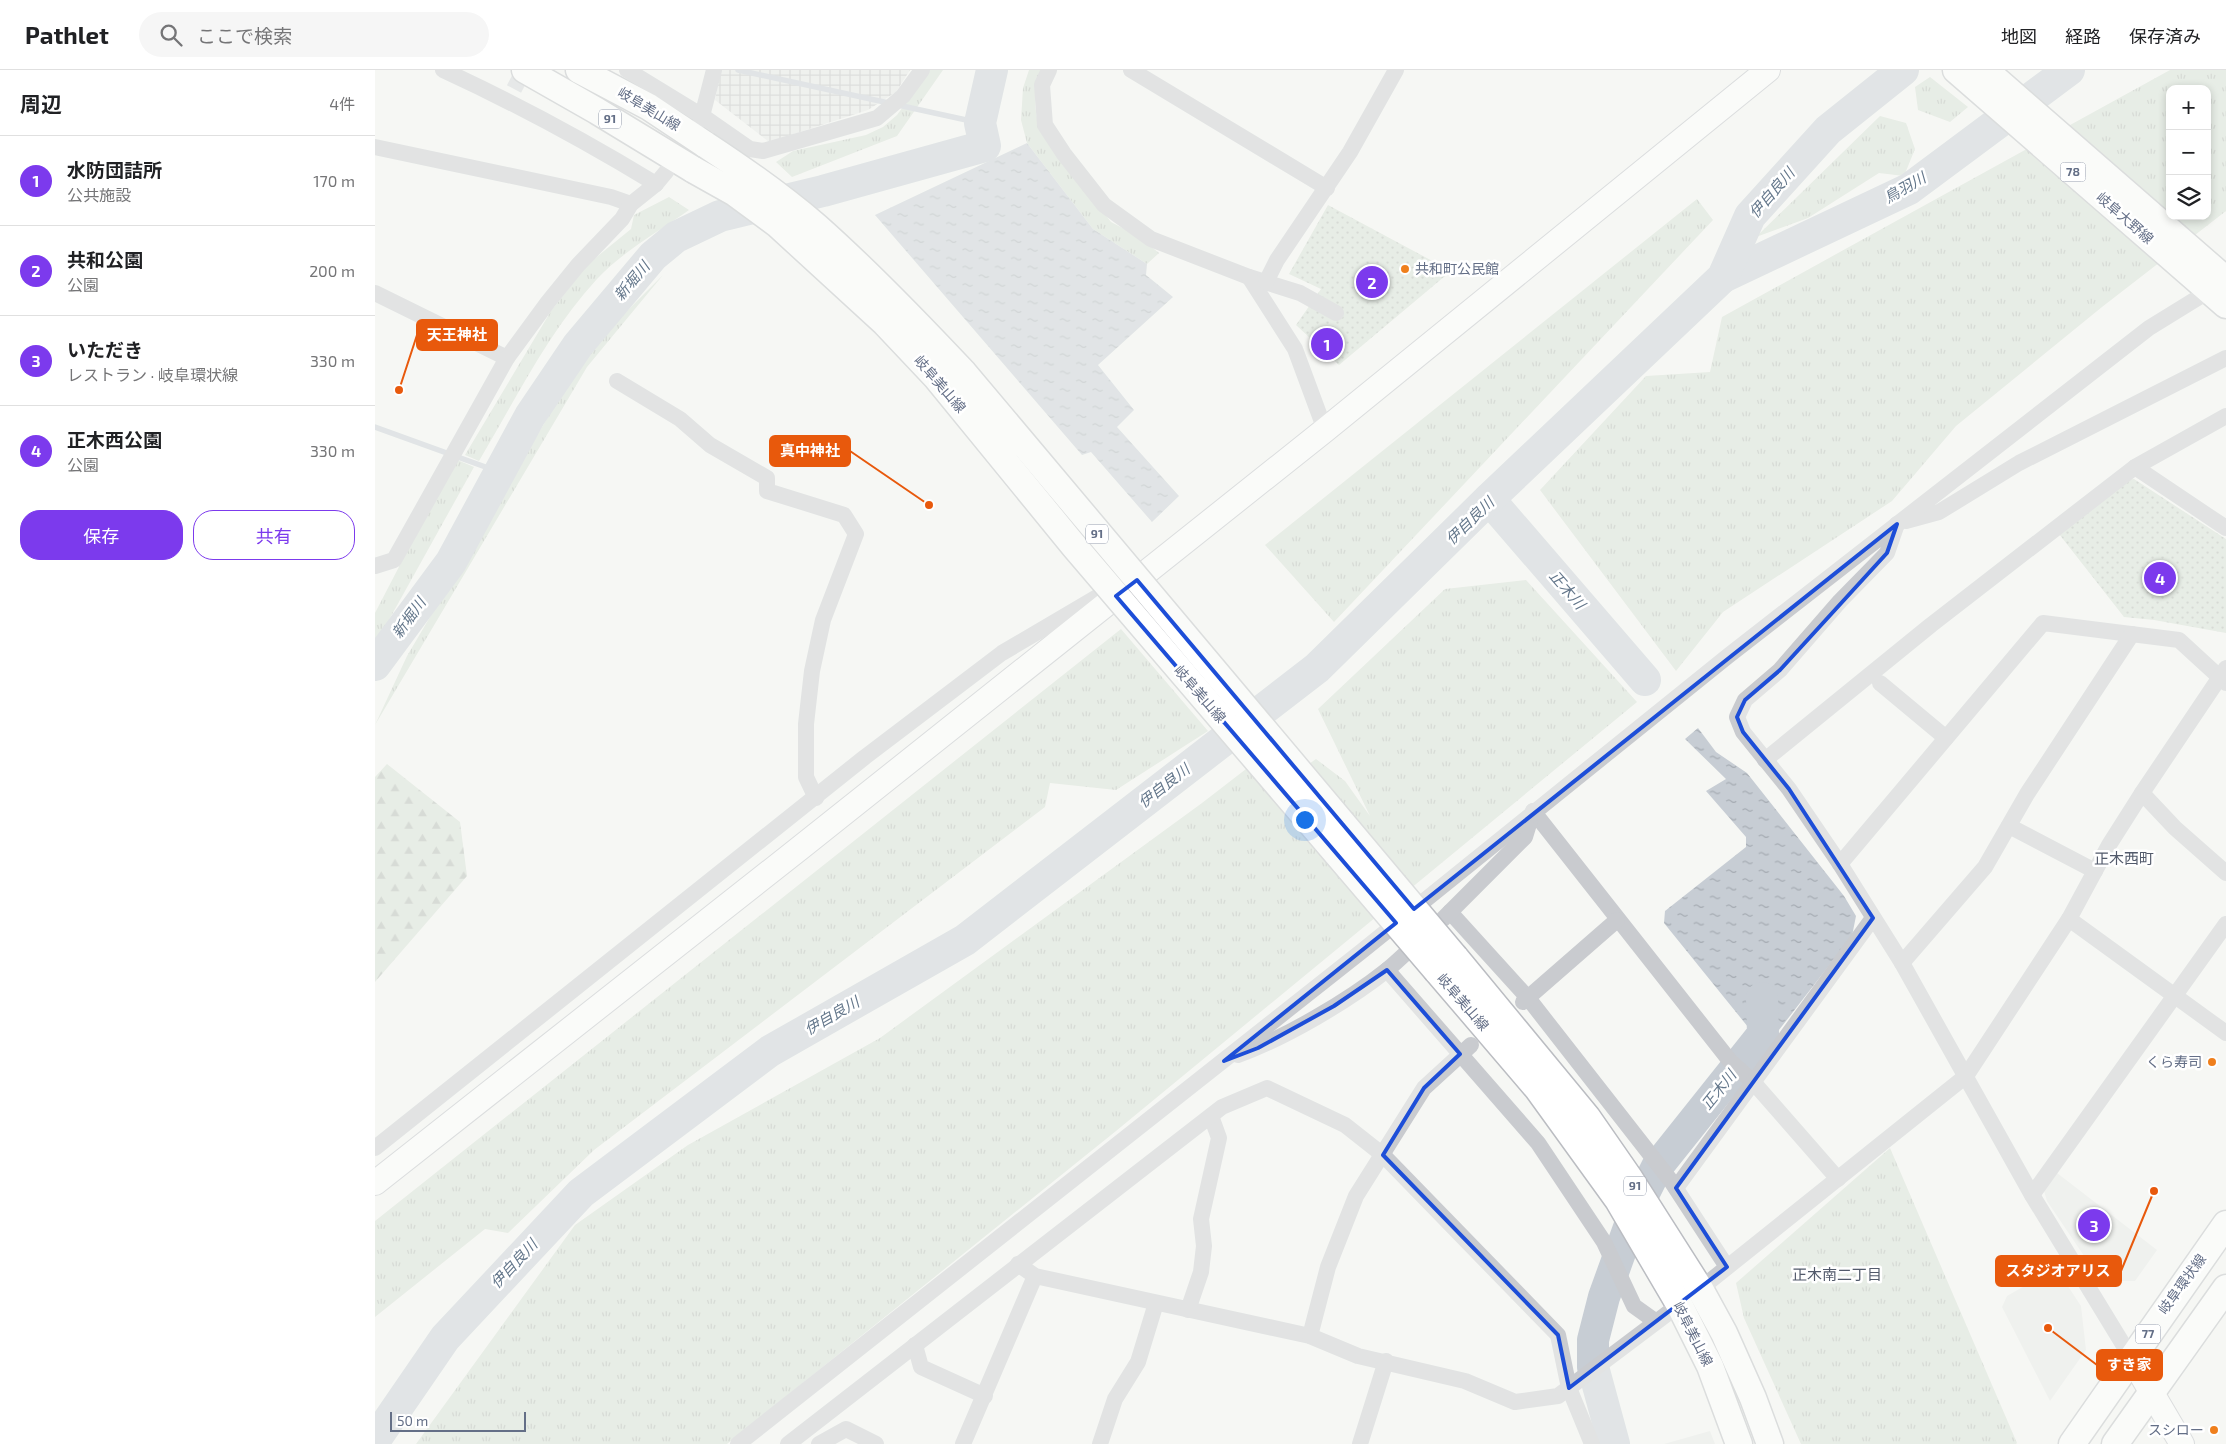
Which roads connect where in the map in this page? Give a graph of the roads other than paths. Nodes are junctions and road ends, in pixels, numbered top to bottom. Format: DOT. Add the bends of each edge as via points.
graph roads {
  1 [pos="443,70"];
  2 [pos="579,70"];
  3 [pos="627,70"];
  4 [pos="714,70"];
  5 [pos="922,70"];
  6 [pos="1049,70"];
  7 [pos="1131,70"];
  8 [pos="1396,70"];
  9 [pos="1768,70"];
  10 [pos="1956,70"];
  11 [pos="1985,70"];
  12 [pos="516,86"];
  13 [pos="704,127"];
  14 [pos="375,147"];
  15 [pos="1327,188"];
  16 [pos="631,204"];
  17 [pos="2197,268"];
  18 [pos="1249,276"];
  19 [pos="1266,282"];
  20 [pos="2222,287"];
  21 [pos="375,293"];
  22 [pos="1336,313"];
  23 [pos="507,358"];
  24 [pos="2226,358"];
  25 [pos="617,381"];
  26 [pos="2226,416"];
  27 [pos="1325,430"];
  28 [pos="2135,467"];
  29 [pos="1897,524"];
  30 [pos="2226,528"];
  31 [pos="375,566"];
  32 [pos="1099,596"];
  33 [pos="2132,634"];
  34 [pos="2224,676"];
  35 [pos="1880,683"];
  36 [pos="1946,738"];
  37 [pos="1765,760"];
  38 [pos="2142,793"];
  39 [pos="816,798"];
  40 [pos="1533,812"];
  41 [pos="2009,826"];
  42 [pos="1840,864"];
  43 [pos="2095,871"];
  44 [pos="2226,874"];
  45 [pos="1450,912"];
  46 [pos="1873,918"];
  47 [pos="2069,919"];
  48 [pos="1617,920"];
  49 [pos="2226,924"];
  50 [pos="1902,963"];
  51 [pos="1446,964"];
  52 [pos="1387,970"];
  53 [pos="2174,995"];
  54 [pos="1526,1000"];
  55 [pos="2226,1033"];
  56 [pos="1465,1049"];
  57 [pos="1224,1061"];
  58 [pos="1967,1076"];
  59 [pos="1751,1080"];
  60 [pos="1211,1116"];
  61 [pos="375,1148"];
  62 [pos="1383,1155"];
  63 [pos="1838,1180"];
  64 [pos="375,1183"];
  65 [pos="1673,1184"];
  66 [pos="2031,1195"];
  67 [pos="2226,1224"];
  68 [pos="1017,1264"];
  69 [pos="1727,1267"];
  70 [pos="1035,1276"];
  71 [pos="2226,1288"];
  72 [pos="1700,1289"];
  73 [pos="1156,1303"];
  74 [pos="1679,1304"];
  75 [pos="1188,1310"];
  76 [pos="1655,1322"];
  77 [pos="1310,1336"];
  78 [pos="915,1344"];
  79 [pos="2132,1359"];
  80 [pos="1386,1361"];
  81 [pos="1569,1388"];
  82 [pos="2152,1392"];
  83 [pos="985,1396"];
  84 [pos="738,1444"];
  85 [pos="787,1444"];
  86 [pos="819,1444"];
  87 [pos="876,1444"];
  88 [pos="963,1444"];
  89 [pos="1099,1444"];
  90 [pos="1360,1444"];
  91 [pos="1592,1444"];
  92 [pos="1739,1444"];
  93 [pos="1770,1444"];
  94 [pos="2071,1444"];
  95 [pos="2115,1444"];
  96 [pos="2182,1444"];
  1 -- 12 [label="street"];
  2 -- 13 [label="main road, 岐阜美山線 / 91" via="649,107"];
  3 -- 13 [label="street"];
  4 -- 13 [label="street"];
  5 -- 13 [label="street" via="903,96 877,118 763,151 750,149"];
  6 -- 18 [label="street" via="1042,85 1045,125 1104,205 1151,239"];
  7 -- 15 [label="street"];
  8 -- 15 [label="street"];
  9 -- 27 [label="street"];
  10 -- 17 [label="main road, 岐阜大野線 / 78"];
  11 -- 17 [label="main road, 岐阜大野線 / 78"];
  12 -- 16 [label="street" via="576,136 661,178"];
  12 -- 51 [label="main road, 岐阜美山線 / 91, bridge" via="597,111 735,193 777,224 878,317 936,377 1073,546"];
  13 -- 51 [label="main road, 岐阜美山線 / 91, bridge" via="756,179 833,242 964,372"];
  14 -- 16 [label="street"];
  15 -- 19 [label="street" via="1277,260"];
  16 -- 23 [label="street" via="622,219 548,302"];
  17 -- 20 [label="main road, 岐阜大野線 / 78"];
  18 -- 19 [label="street"];
  18 -- 27 [label="street" via="1295,349"];
  19 -- 22 [label="street" via="1300,293"];
  20 -- 29 [label="street" via="2149,328"];
  21 -- 23 [label="street"];
  23 -- 31 [label="street" via="394,560"];
  24 -- 29 [label="street" via="2019,463 1939,512"];
  25 -- 39 [label="street" via="680,418 710,445 767,478 767,491 844,515 856,534 823,620 812,670 806,724 806,777"];
  26 -- 28 [label="street"];
  27 -- 64 [label="street"];
  28 -- 30 [label="street"];
  28 -- 37 [label="street" via="1931,625"];
  29 -- 37 [label="street" via="1887,553 1780,670 1745,700 1737,717 1743,732"];
  29 -- 40 [label="street"];
  32 -- 39 [label="street" via="1002,653"];
  33 -- 34 [label="street" via="2179,640"];
  33 -- 36 [label="street" via="2043,623"];
  33 -- 41 [label="street"];
  34 -- 38 [label="street"];
  35 -- 36 [label="street"];
  36 -- 42 [label="street"];
  37 -- 42 [label="street" via="1789,789"];
  38 -- 43 [label="street"];
  38 -- 44 [label="street"];
  39 -- 61 [label="street"];
  40 -- 45 [label="street" via="1525,837"];
  40 -- 48 [label="street"];
  40 -- 57 [label="street"];
  41 -- 43 [label="street"];
  41 -- 50 [label="street" via="1985,867"];
  42 -- 46 [label="street"];
  43 -- 47 [label="street"];
  45 -- 52 [label="street"];
  45 -- 54 [label="street"];
  46 -- 50 [label="street"];
  46 -- 59 [label="street"];
  47 -- 53 [label="street"];
  47 -- 58 [label="street"];
  48 -- 54 [label="street"];
  48 -- 59 [label="street" via="1730,1061"];
  49 -- 53 [label="street"];
  50 -- 58 [label="street"];
  51 -- 72 [label="main road, 岐阜美山線 / 91" via="1587,1117"];
  51 -- 74 [label="main road, 岐阜美山線 / 91" via="1618,1200"];
  52 -- 56 [label="street"];
  52 -- 57 [label="street" via="1334,1006 1258,1048"];
  53 -- 55 [label="street"];
  53 -- 66 [label="street"];
  54 -- 65 [label="street"];
  56 -- 62 [label="street" via="1424,1088"];
  56 -- 76 [label="street" via="1538,1144 1604,1242 1634,1306"];
  57 -- 84 [label="street"];
  58 -- 63 [label="street"];
  58 -- 66 [label="street"];
  59 -- 63 [label="street"];
  59 -- 65 [label="street"];
  60 -- 62 [label="street" via="1222,1107 1267,1088 1345,1125"];
  60 -- 68 [label="street"];
  60 -- 75 [label="street" via="1219,1138 1201,1219 1204,1246 1201,1272"];
  62 -- 77 [label="street" via="1356,1196 1331,1258"];
  62 -- 81 [label="street" via="1558,1335"];
  63 -- 69 [label="street"];
  65 -- 69 [label="street"];
  66 -- 79 [label="street"];
  67 -- 79 [label="main road, 岐阜環状線 / 77"];
  68 -- 70 [label="street"];
  68 -- 78 [label="street"];
  69 -- 72 [label="street"];
  70 -- 73 [label="street"];
  70 -- 83 [label="street"];
  71 -- 82 [label="main road"];
  72 -- 74 [label="street"];
  72 -- 93 [label="main road, 岐阜美山線 / 91" via="1724,1333"];
  73 -- 75 [label="street"];
  73 -- 89 [label="street" via="1138,1362 1115,1400"];
  74 -- 76 [label="street"];
  74 -- 92 [label="main road, 岐阜美山線 / 91" via="1710,1366"];
  75 -- 77 [label="street"];
  76 -- 81 [label="street"];
  77 -- 80 [label="street" via="1358,1356"];
  78 -- 83 [label="street" via="921,1367"];
  78 -- 85 [label="street"];
  79 -- 82 [label="street"];
  79 -- 94 [label="main road, 岐阜環状線 / 77"];
  80 -- 81 [label="street" via="1465,1381 1515,1402 1558,1396"];
  80 -- 90 [label="street"];
  81 -- 91 [label="street"];
  82 -- 95 [label="main road"];
  82 -- 96 [label="street"];
  83 -- 88 [label="street"];
  86 -- 87 [label="street" via="846,1429"];
}
